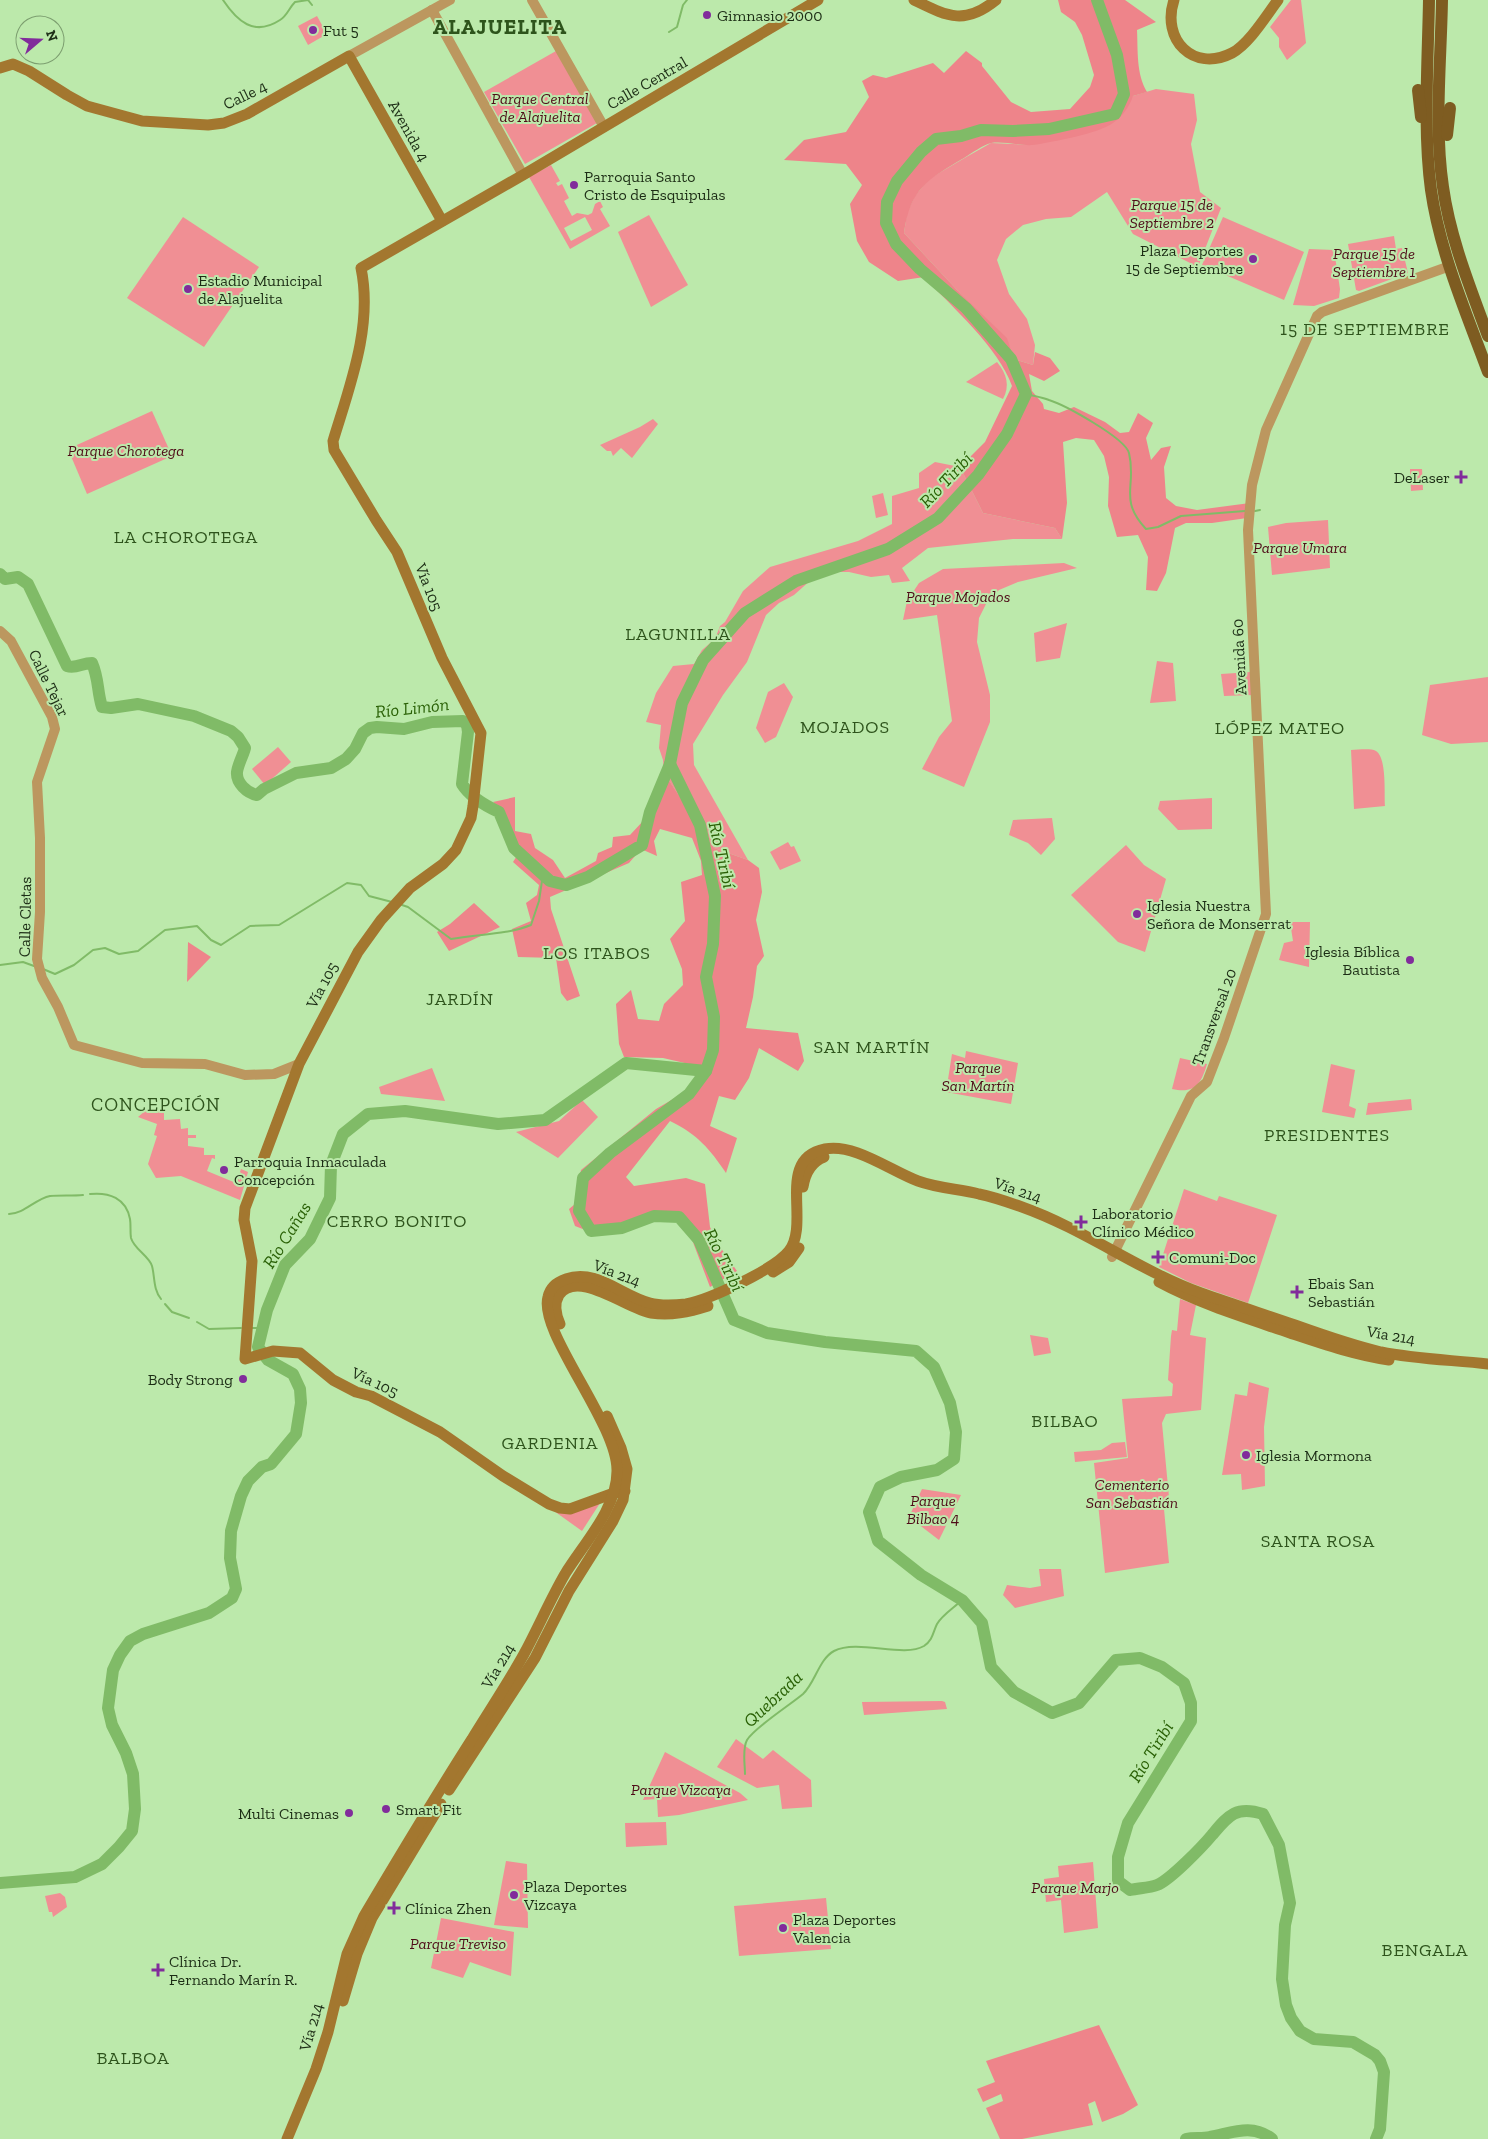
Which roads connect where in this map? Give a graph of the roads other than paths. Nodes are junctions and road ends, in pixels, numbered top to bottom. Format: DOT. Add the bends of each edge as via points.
graph roads {
  1 [pos="450,0"];
  2 [pos="532,0"];
  3 [pos="818,0"];
  4 [pos="914,0"];
  5 [pos="996,0"];
  6 [pos="1174,0"];
  7 [pos="1278,0"];
  8 [pos="1429,0"];
  9 [pos="1442,0"];
  10 [pos="432,10"];
  11 [pos="349,56"];
  12 [pos="0,68"];
  13 [pos="1418,90"];
  14 [pos="1450,108"];
  15 [pos="604,127"];
  16 [pos="1429,172"];
  17 [pos="523,175"];
  18 [pos="1443,185"];
  19 [pos="442,221"];
  20 [pos="1450,266"];
  21 [pos="361,268"];
  22 [pos="1488,336"];
  23 [pos="1488,372"];
  24 [pos="0,631"];
  25 [pos="37,782"];
  26 [pos="1266,914"];
  27 [pos="299,1064"];
  28 [pos="1114,1254"];
  29 [pos="1488,1364"];
  30 [pos="1488,1370"];
  31 [pos="619,1492"];
  32 [pos="287,2139"];
  33 [pos="294,2139"];
  1 -- 10 [label="street, Calle 4"];
  2 -- 15 [label="street"];
  3 -- 15 [label="main road, Calle Central"];
  4 -- 5 [label="main road" via="940,13 959,17 976,13"];
  6 -- 7 [label="main road" via="1172,28 1178,44 1190,55 1206,58 1222,57 1242,47"];
  8 -- 16 [label="highway"];
  9 -- 18 [label="highway" via="1440,121"];
  10 -- 11 [label="street, Calle 4"];
  10 -- 17 [label="street"];
  11 -- 12 [label="main road, Calle 4" via="247,114 208,125 142,121 87,106 13,64"];
  11 -- 19 [label="main road, Avenida 4"];
  13 -- 16 [label="highway"];
  14 -- 18 [label="highway"];
  15 -- 17 [label="main road, Calle Central"];
  16 -- 20 [label="highway" via="1436,217"];
  17 -- 19 [label="main road, Calle Central"];
  18 -- 22 [label="highway" via="1451,228"];
  19 -- 21 [label="main road, Calle Central"];
  20 -- 23 [label="highway"];
  20 -- 26 [label="street, Avenida 60" via="1317,316 1266,430 1252,485 1248,530"];
  21 -- 27 [label="main road, Vía 105" via="366,288 365,313 353,372 333,441 334,450 397,552 442,658 481,733 471,818 456,850 443,864 410,888 358,952"];
  24 -- 25 [label="street, Calle Tejar" via="12,641 52,717 55,729"];
  25 -- 27 [label="street, Calle Cletas" via="40,866 37,959 42,978 74,1045 142,1063 206,1064 245,1076 274,1074"];
  26 -- 28 [label="street, Transversal 20" via="1207,1082 1191,1096"];
  27 -- 31 [label="main road, Vía 105" via="245,1208 244,1220 252,1261 244,1359 273,1351 300,1354 333,1380 440,1432 502,1476 549,1504 570,1509"];
  28 -- 29 [label="main road, Vía 214" via="1196,1291 1352,1345 1386,1353"];
  28 -- 30 [label="main road, Vía 214" via="1190,1297 1351,1353"];
  28 -- 31 [label="main road, Vía 214" via="1021,1213 905,1184 853,1159 832,1156 819,1159 804,1176 803,1230 797,1251 789,1262 685,1313 650,1313 582,1286 566,1289 560,1295 555,1305 560,1325 625,1458 628,1469"];
  31 -- 32 [label="main road, Vía 214" via="566,1574 524,1654 364,1916 347,1954 312,2083"];
  31 -- 33 [label="main road, Vía 214" via="623,1500 613,1521 568,1591 534,1658 372,1918 357,1954 323,2070"];
}
